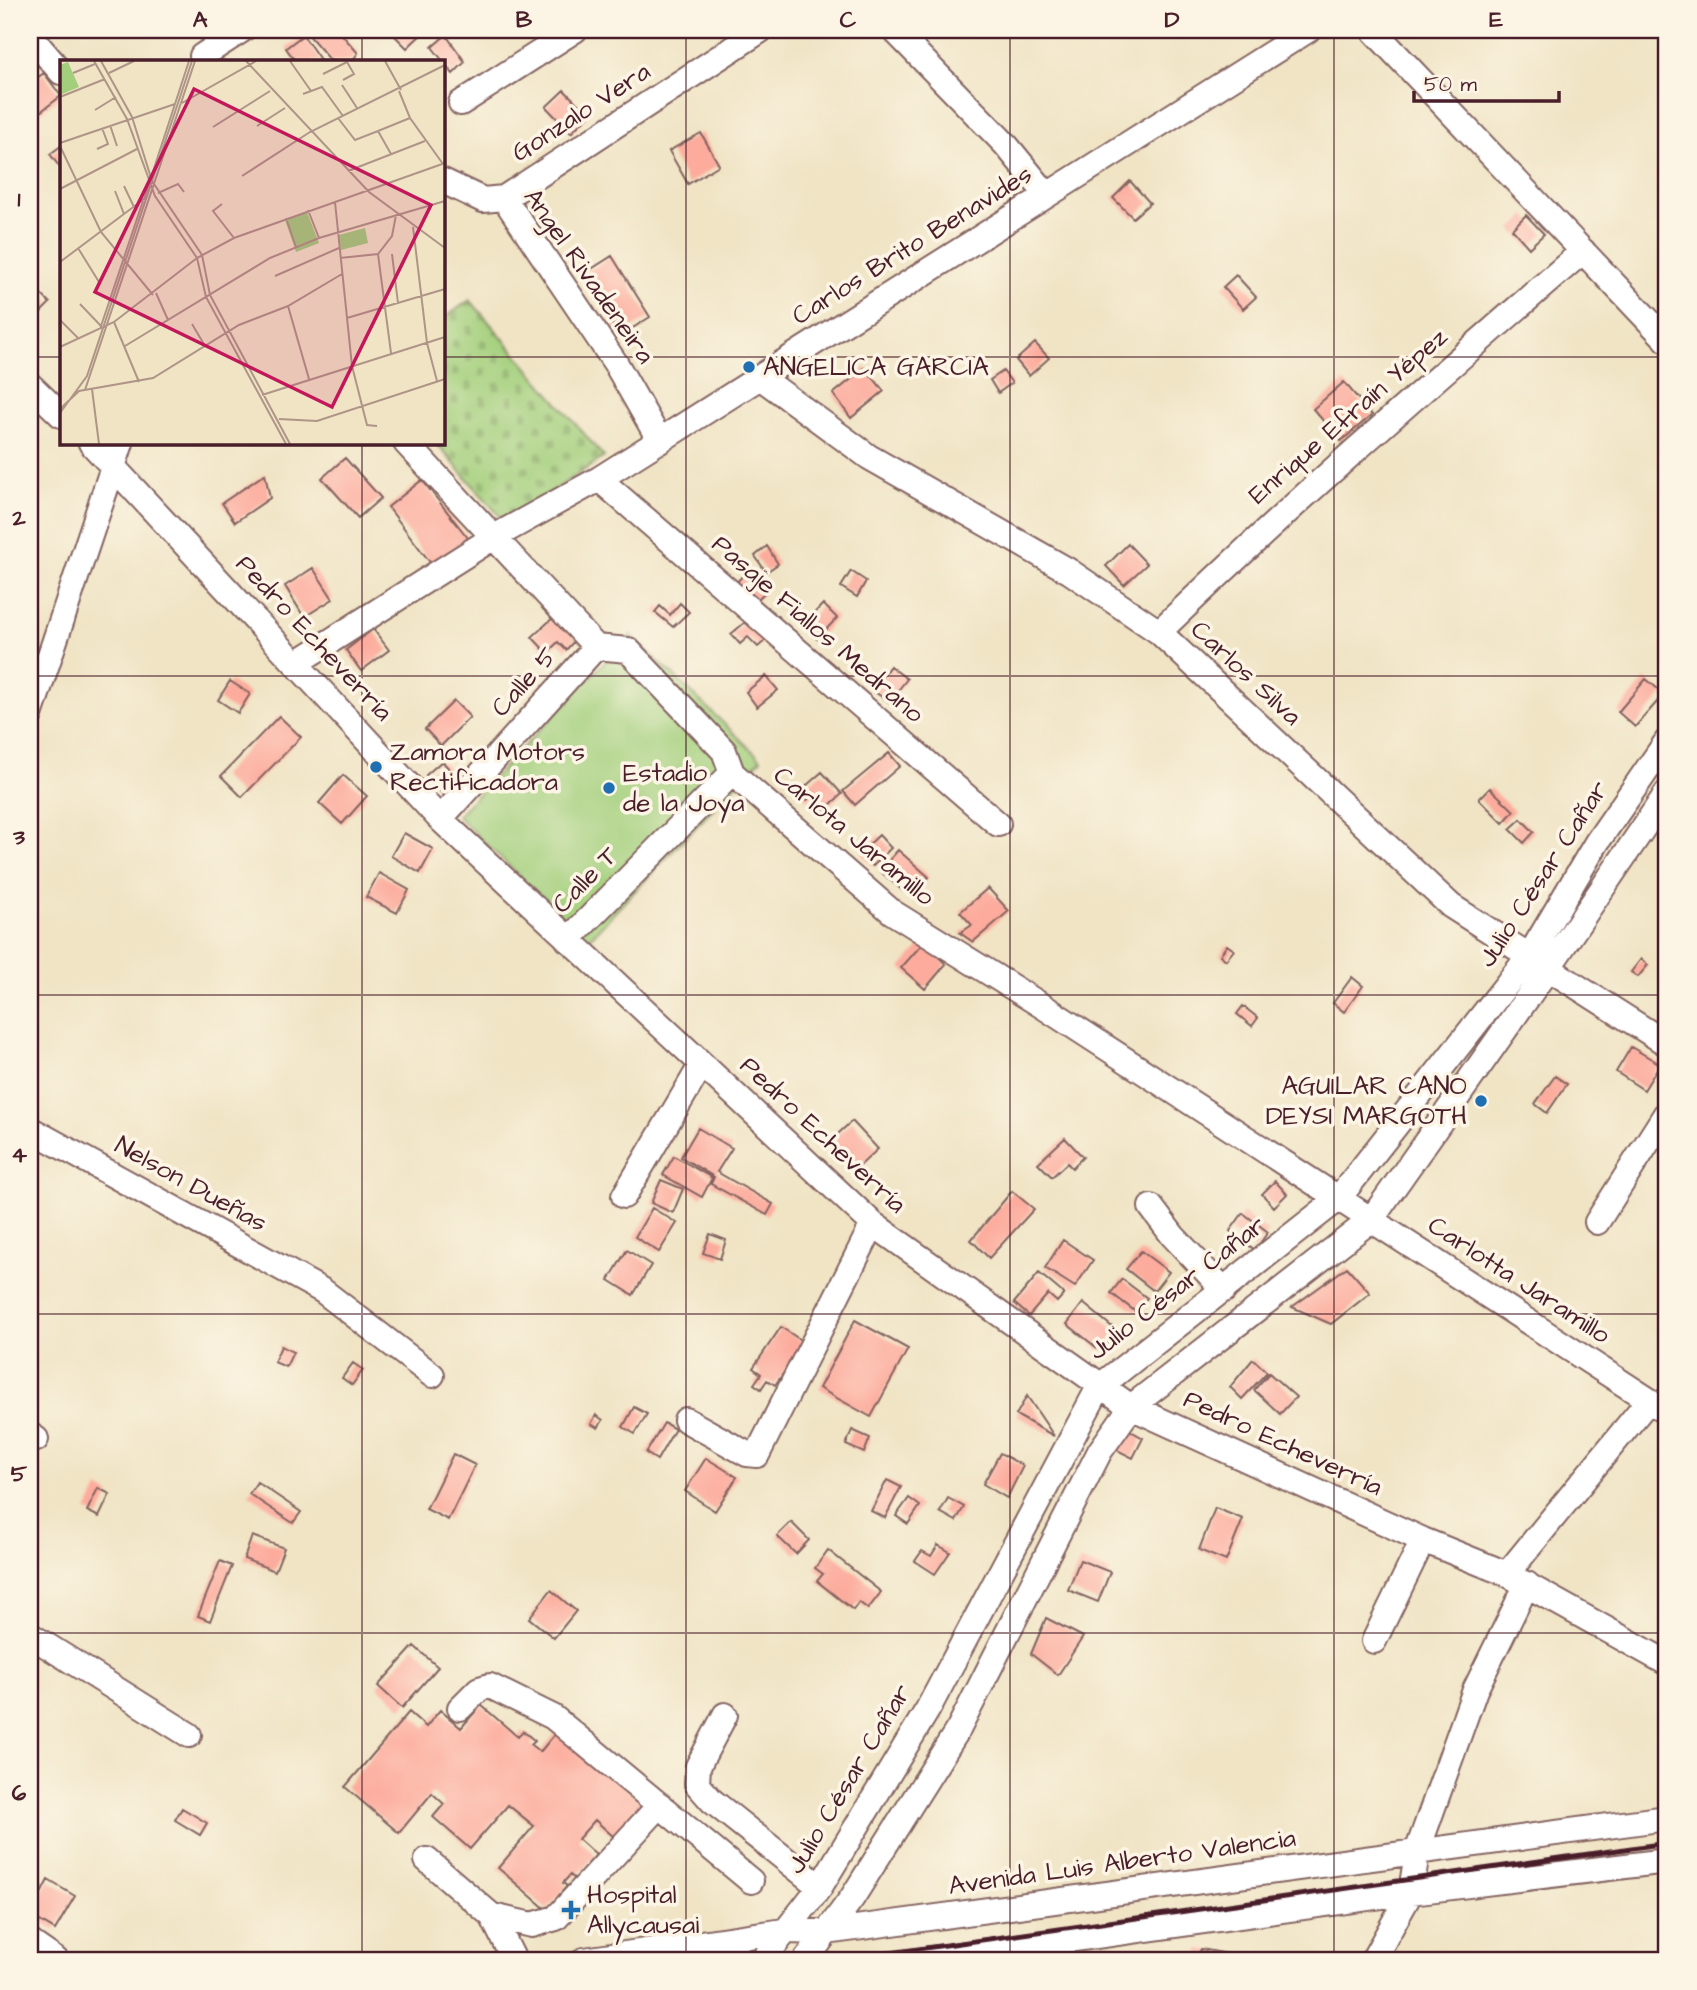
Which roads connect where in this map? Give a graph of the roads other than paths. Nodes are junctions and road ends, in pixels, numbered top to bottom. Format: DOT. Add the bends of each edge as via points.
graph roads {
  1 [pos="206,30"];
  2 [pos="242,30"];
  3 [pos="575,30"];
  4 [pos="761,30"];
  5 [pos="894,30"];
  6 [pos="1308,30"];
  7 [pos="1373,30"];
  8 [pos="30,36"];
  9 [pos="201,59"];
  10 [pos="60,71"];
  11 [pos="461,103"];
  12 [pos="444,181"];
  13 [pos="1047,195"];
  14 [pos="504,198"];
  15 [pos="1583,251"];
  16 [pos="1667,340"];
  17 [pos="760,377"];
  18 [pos="30,385"];
  19 [pos="60,414"];
  20 [pos="660,441"];
  21 [pos="93,444"];
  22 [pos="407,444"];
  23 [pos="118,454"];
  24 [pos="599,480"];
  25 [pos="494,537"];
  26 [pos="1158,632"];
  27 [pos="596,647"];
  28 [pos="296,663"];
  29 [pos="36,673"];
  30 [pos="30,715"];
  31 [pos="1667,741"];
  32 [pos="732,773"];
  33 [pos="1667,793"];
  34 [pos="440,819"];
  35 [pos="998,824"];
  36 [pos="568,940"];
  37 [pos="1540,961"];
  38 [pos="1667,1044"];
  39 [pos="702,1064"];
  40 [pos="1667,1112"];
  41 [pos="30,1129"];
  42 [pos="624,1196"];
  43 [pos="1338,1199"];
  44 [pos="1151,1207"];
  45 [pos="1371,1220"];
  46 [pos="1597,1222"];
  47 [pos="873,1224"];
  48 [pos="1224,1290"];
  49 [pos="432,1375"];
  50 [pos="1100,1387"];
  51 [pos="1658,1406"];
  52 [pos="1131,1407"];
  53 [pos="686,1420"];
  54 [pos="1423,1540"];
  55 [pos="1517,1579"];
  56 [pos="30,1635"];
  57 [pos="1374,1641"];
  58 [pos="1667,1663"];
  59 [pos="460,1708"];
  60 [pos="725,1715"];
  61 [pos="189,1735"];
  62 [pos="660,1805"];
  63 [pos="1667,1818"];
  64 [pos="1418,1852"];
  65 [pos="427,1860"];
  66 [pos="1667,1861"];
  67 [pos="751,1881"];
  68 [pos="820,1887"];
  69 [pos="1411,1892"];
  70 [pos="492,1916"];
  71 [pos="784,1931"];
  72 [pos="826,1932"];
  73 [pos="30,1942"];
  74 [pos="56,1960"];
  75 [pos="514,1960"];
  76 [pos="584,1960"];
  77 [pos="763,1960"];
  78 [pos="806,1960"];
  79 [pos="925,1960"];
  80 [pos="1373,1960"];
  1 -- 9 [label="street"];
  2 -- 9 [label="street"];
  3 -- 11 [label="street"];
  4 -- 14 [label="street, Gonzalo Vera"];
  5 -- 13 [label="street" via="1006,145"];
  6 -- 13 [label="street, Carlos Brito Benavides"];
  7 -- 15 [label="street"];
  8 -- 10 [label="street"];
  12 -- 14 [label="street, Angel Rivadeneira" via="484,200"];
  13 -- 17 [label="street, Carlos Brito Benavides"];
  14 -- 20 [label="street, Angel Rivadeneira" via="617,364"];
  15 -- 16 [label="street"];
  15 -- 26 [label="street, Enrique Efraín Yépez" via="1364,441"];
  17 -- 20 [label="street, Carlos Brito Benavides"];
  17 -- 26 [label="street, Carlos Silva" via="869,457 1069,571"];
  18 -- 19 [label="street"];
  20 -- 24 [label="street, Carlos Brito Benavides"];
  21 -- 23 [label="street, Pedro Echeverría"];
  22 -- 25 [label="street"];
  23 -- 28 [label="street, Pedro Echeverría"];
  23 -- 29 [label="street"];
  24 -- 25 [label="street, Carlos Brito Benavides"];
  24 -- 35 [label="street, Pasaje Fiallos Medrano"];
  25 -- 27 [label="street"];
  25 -- 28 [label="street, Carlos Brito Benavides"];
  26 -- 37 [label="street, Carlos Silva" via="1451,906"];
  27 -- 32 [label="street, Carlota Jaramillo" via="628,650 724,751"];
  27 -- 34 [label="street, Calle 5"];
  28 -- 34 [label="street, Pedro Echeverría"];
  29 -- 30 [label="street"];
  31 -- 37 [label="street, Julio César Cañar" via="1597,842"];
  32 -- 36 [label="street, Calle T"];
  32 -- 43 [label="street, Carlota Jaramillo" via="891,912"];
  33 -- 37 [label="street, Julio César Cañar"];
  34 -- 36 [label="street, Pedro Echeverría"];
  36 -- 39 [label="street, Pedro Echeverría"];
  37 -- 38 [label="street, Carlos Silva"];
  37 -- 43 [label="street, Julio César Cañar"];
  37 -- 45 [label="street, Julio César Cañar"];
  39 -- 42 [label="street"];
  39 -- 47 [label="street, Pedro Echeverría"];
  40 -- 46 [label="street"];
  41 -- 49 [label="street, Nelson Dueñas" via="323,1290"];
  43 -- 45 [label="street, Carlotta Jaramillo"];
  43 -- 48 [label="street, Julio César Cañar"];
  44 -- 48 [label="street"];
  45 -- 51 [label="street, Carlotta Jaramillo"];
  45 -- 52 [label="street, Julio César Cañar"];
  47 -- 50 [label="street, Pedro Echeverría"];
  47 -- 53 [label="street" via="757,1455 747,1454"];
  48 -- 50 [label="street, Julio César Cañar"];
  50 -- 52 [label="street, Pedro Echeverría"];
  50 -- 68 [label="street, Julio César Cañar" via="928,1709"];
  51 -- 55 [label="street"];
  52 -- 54 [label="street, Pedro Echeverría"];
  52 -- 72 [label="street, Julio César Cañar" via="1100,1451 959,1728"];
  54 -- 55 [label="street, Pedro Echeverría"];
  54 -- 57 [label="street"];
  55 -- 58 [label="street, Pedro Echeverría"];
  55 -- 64 [label="street"];
  56 -- 61 [label="street"];
  59 -- 62 [label="street" via="482,1687 503,1692 553,1717"];
  60 -- 68 [label="street" via="698,1766 697,1784"];
  62 -- 67 [label="street"];
  62 -- 70 [label="street" via="556,1918 532,1925"];
  63 -- 64 [label="street, Avenida Luis Alberto Valencia"];
  64 -- 69 [label="street"];
  64 -- 72 [label="street, Avenida Luis Alberto Valencia"];
  65 -- 70 [label="street"];
  66 -- 69 [label="street"];
  68 -- 71 [label="street, Julio César Cañar"];
  69 -- 79 [label="street"];
  69 -- 80 [label="street"];
  70 -- 75 [label="street"];
  71 -- 72 [label="street, Avenida Luis Alberto Valencia"];
  71 -- 76 [label="street, Avenida Luis Alberto Valencia"];
  71 -- 77 [label="street, Julio César Cañar"];
  72 -- 78 [label="street, Julio César Cañar"];
  73 -- 74 [label="street"];
}
